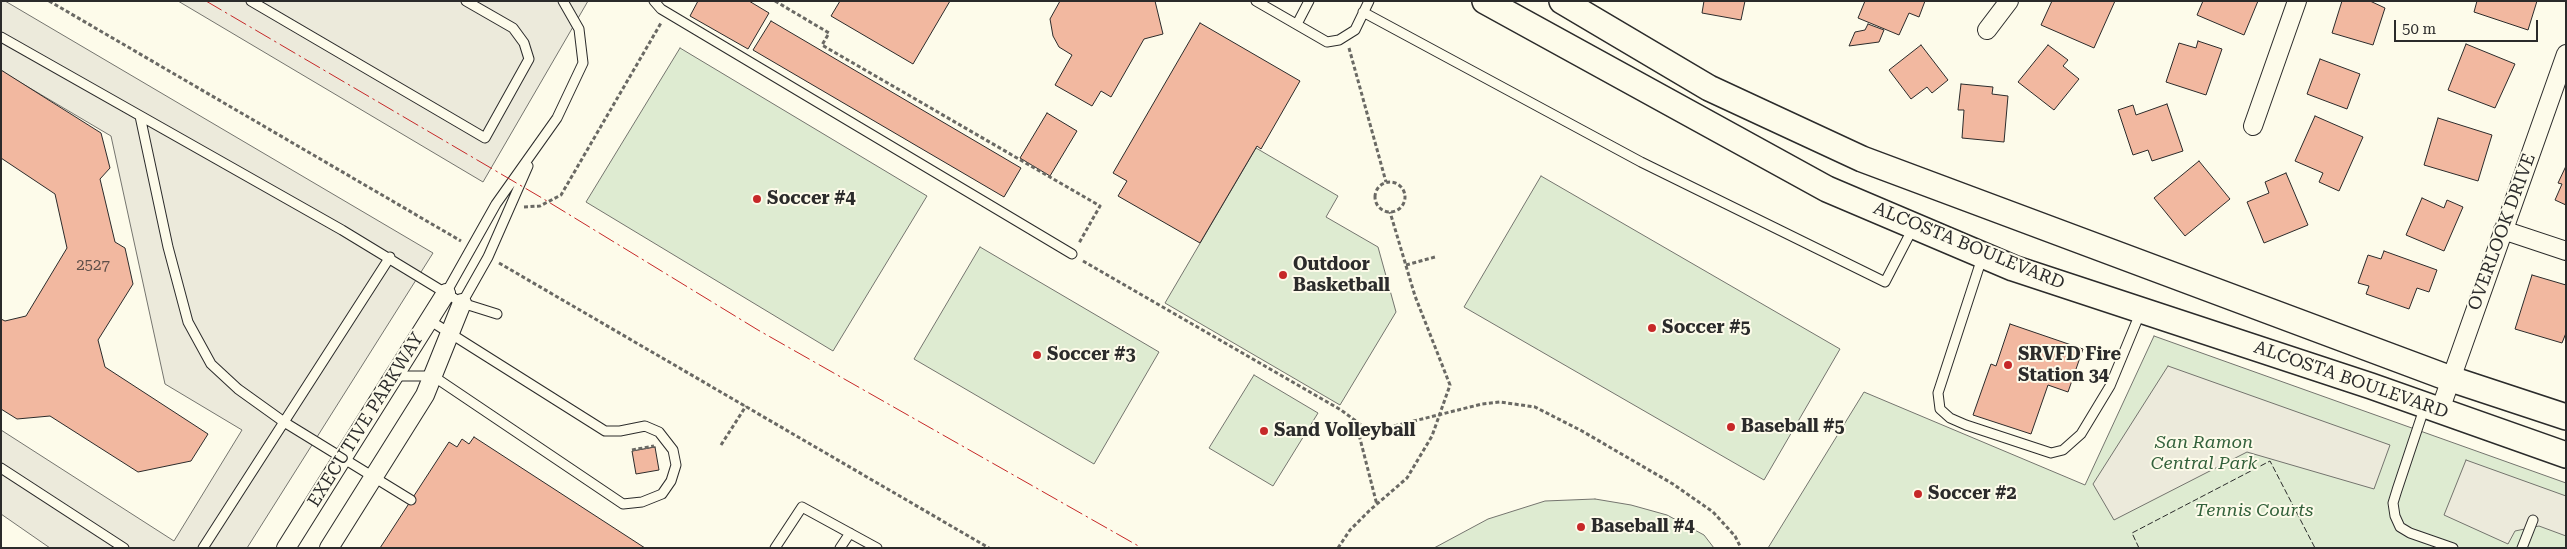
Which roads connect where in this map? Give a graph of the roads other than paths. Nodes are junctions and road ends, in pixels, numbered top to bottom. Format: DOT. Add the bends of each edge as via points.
graph roads {
  1 [pos="251,1"];
  2 [pos="466,1"];
  3 [pos="563,1"];
  4 [pos="654,1"];
  5 [pos="1256,1"];
  6 [pos="1309,1"];
  7 [pos="1369,1"];
  8 [pos="1485,1"];
  9 [pos="1562,1"];
  10 [pos="2009,1"];
  11 [pos="2297,1"];
  12 [pos="1363,12"];
  13 [pos="1298,24"];
  14 [pos="1987,30"];
  15 [pos="1,37"];
  16 [pos="2566,54"];
  17 [pos="140,116"];
  18 [pos="2253,126"];
  19 [pos="534,152"];
  20 [pos="1915,226"];
  21 [pos="2503,230"];
  22 [pos="2566,250"];
  23 [pos="1072,254"];
  24 [pos="1983,255"];
  25 [pos="390,257"];
  26 [pos="446,292"];
  27 [pos="462,302"];
  28 [pos="2141,310"];
  29 [pos="497,314"];
  30 [pos="429,320"];
  31 [pos="450,333"];
  32 [pos="394,376"];
  33 [pos="433,376"];
  34 [pos="2451,379"];
  35 [pos="2432,407"];
  36 [pos="2566,417"];
  37 [pos="284,422"];
  38 [pos="2566,454"];
  39 [pos="342,458"];
  40 [pos="1,468"];
  41 [pos="374,476"];
  42 [pos="411,500"];
  43 [pos="2533,520"];
  44 [pos="850,533"];
  45 [pos="124,548"];
  46 [pos="203,548"];
  47 [pos="286,548"];
  48 [pos="329,548"];
  49 [pos="775,548"];
  50 [pos="840,548"];
  51 [pos="877,548"];
  52 [pos="2453,548"];
  53 [pos="2522,548"];
  1 -- 2 [label="lane" via="485,138 529,59 524,43 513,28"];
  3 -- 19 [label="lane" via="579,29 583,64 557,118"];
  4 -- 23 [label="lane" via="667,13"];
  5 -- 13 [label="lane"];
  6 -- 13 [label="lane"];
  7 -- 12 [label="lane"];
  8 -- 20 [label="main road, ALCOSTA BOULEVARD" via="1827,189"];
  9 -- 34 [label="main road, ALCOSTA BOULEVARD" via="1709,88 1862,159"];
  10 -- 14 [label="street"];
  11 -- 18 [label="street"];
  12 -- 13 [label="lane" via="1355,30 1340,40 1327,42"];
  12 -- 20 [label="lane" via="1641,162 1884,282"];
  15 -- 17 [label="lane"];
  16 -- 21 [label="street, OVERLOOK DRIVE"];
  17 -- 25 [label="lane"];
  17 -- 37 [label="lane" via="168,247 188,322 197,342 211,364 238,389"];
  19 -- 26 [label="lane" via="496,204"];
  19 -- 27 [label="lane" via="488,257"];
  20 -- 24 [label="main road, ALCOSTA BOULEVARD"];
  21 -- 22 [label="street"];
  21 -- 34 [label="street, OVERLOOK DRIVE"];
  24 -- 28 [label="main road, ALCOSTA BOULEVARD"];
  24 -- 28 [label="lane" via="1938,394 1940,408 1950,418 1966,425 2051,453 2063,450 2081,434 2110,386"];
  25 -- 26 [label="lane"];
  25 -- 37 [label="lane"];
  26 -- 27 [label="lane"];
  26 -- 30 [label="street, EXECUTIVE PARKWAY"];
  27 -- 29 [label="lane"];
  27 -- 31 [label="street, EXECUTIVE PARKWAY"];
  28 -- 35 [label="main road, ALCOSTA BOULEVARD"];
  30 -- 31 [label="lane"];
  30 -- 32 [label="street, EXECUTIVE PARKWAY"];
  31 -- 33 [label="street, EXECUTIVE PARKWAY"];
  31 -- 33 [label="lane" via="605,431 645,426 659,432 673,450 676,465 671,481 662,494 642,502 623,504"];
  32 -- 33 [label="lane"];
  32 -- 39 [label="street, EXECUTIVE PARKWAY"];
  33 -- 41 [label="street, EXECUTIVE PARKWAY" via="425,396"];
  34 -- 35 [label="street, OVERLOOK DRIVE"];
  34 -- 36 [label="main road, ALCOSTA BOULEVARD"];
  35 -- 38 [label="main road, ALCOSTA BOULEVARD"];
  35 -- 52 [label="lane" via="2397,490 2394,516 2400,527 2410,533"];
  37 -- 39 [label="lane"];
  37 -- 46 [label="lane"];
  39 -- 41 [label="lane"];
  39 -- 47 [label="street, EXECUTIVE PARKWAY"];
  40 -- 45 [label="lane"];
  41 -- 42 [label="lane"];
  41 -- 48 [label="street, EXECUTIVE PARKWAY"];
  43 -- 53 [label="lane"];
  44 -- 49 [label="lane" via="802,507"];
  44 -- 50 [label="lane"];
  44 -- 51 [label="lane"];
}
